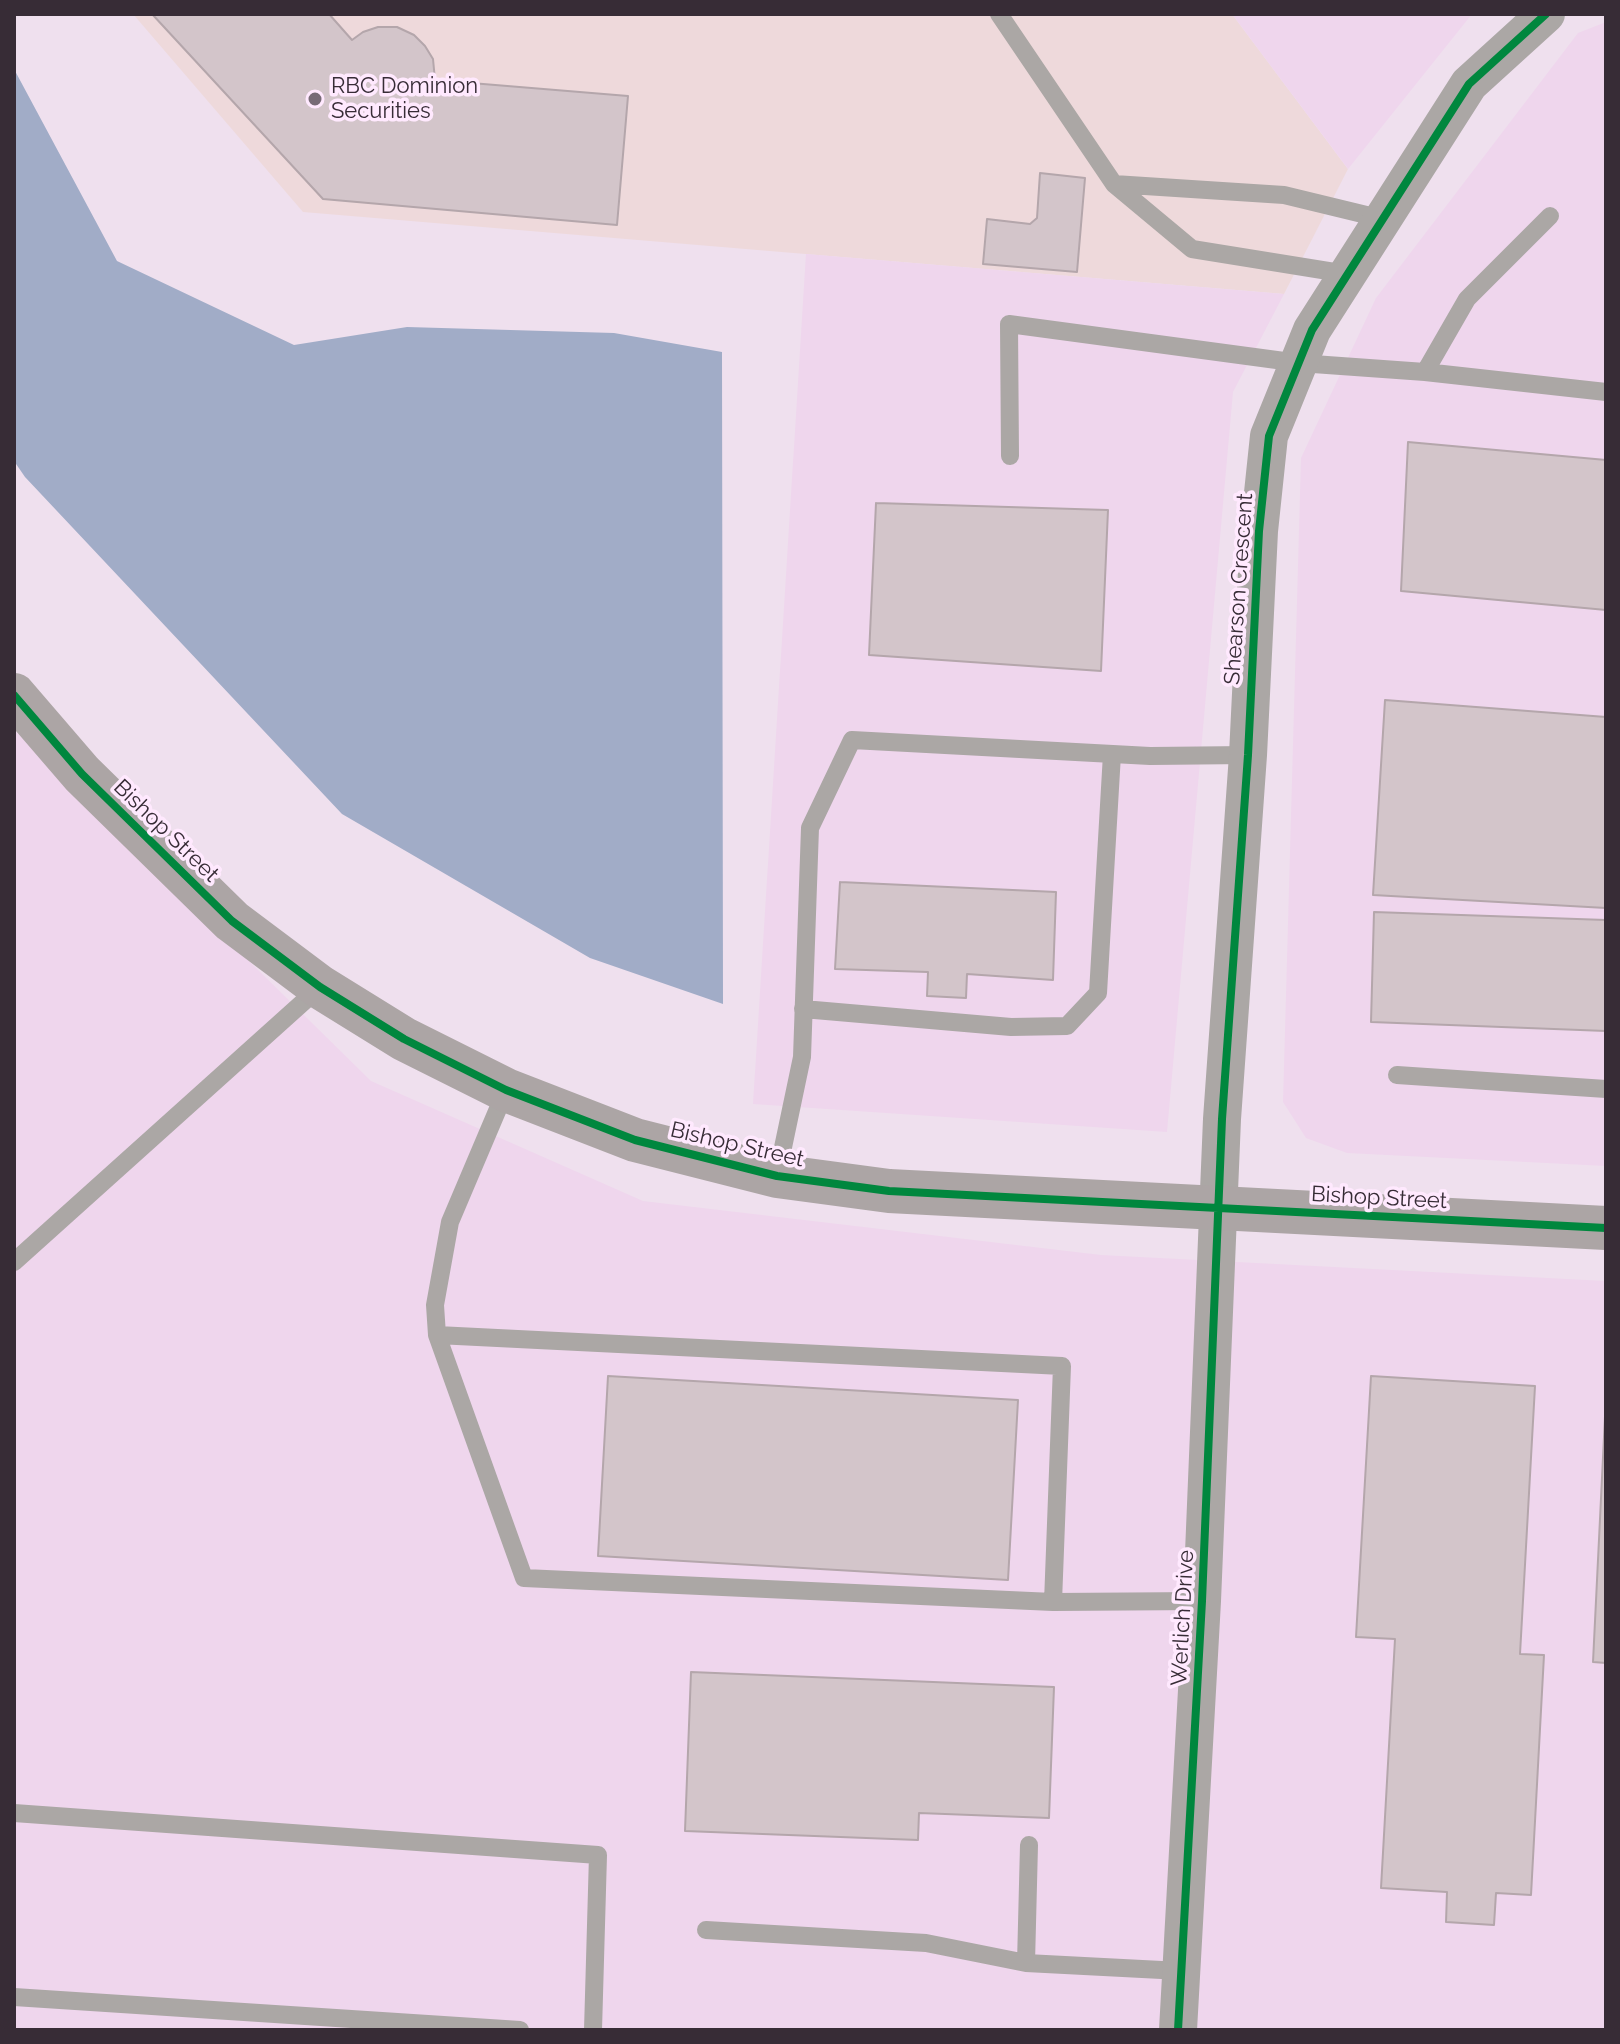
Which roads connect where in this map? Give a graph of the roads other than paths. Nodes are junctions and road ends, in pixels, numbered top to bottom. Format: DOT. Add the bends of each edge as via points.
graph roads {
  1 [pos="999,14"];
  2 [pos="1532,19"];
  3 [pos="1114,184"];
  4 [pos="1550,216"];
  5 [pos="1383,219"];
  6 [pos="1347,274"];
  7 [pos="1299,363"];
  8 [pos="1425,372"];
  9 [pos="1606,392"];
  10 [pos="1010,456"];
  11 [pos="14,695"];
  12 [pos="1112,754"];
  13 [pos="1248,755"];
  14 [pos="320,987"];
  15 [pos="803,1009"];
  16 [pos="1397,1075"];
  17 [pos="1606,1089"];
  18 [pos="506,1090"];
  19 [pos="777,1176"];
  20 [pos="1219,1207"];
  21 [pos="1606,1228"];
  22 [pos="14,1262"];
  23 [pos="437,1335"];
  24 [pos="1202,1601"];
  25 [pos="1053,1602"];
  26 [pos="14,1813"];
  27 [pos="1029,1845"];
  28 [pos="706,1930"];
  29 [pos="1026,1963"];
  30 [pos="1181,1971"];
  31 [pos="14,1997"];
  32 [pos="198,2010"];
  33 [pos="196,2030"];
  34 [pos="520,2030"];
  35 [pos="593,2030"];
  36 [pos="1178,2030"];
  1 -- 3 [label="lane"];
  2 -- 5 [label="street, Shearson Crescent" via="1469,84"];
  3 -- 5 [label="lane" via="1284,195"];
  3 -- 6 [label="lane" via="1192,249"];
  4 -- 8 [label="lane" via="1467,299"];
  5 -- 6 [label="street, Shearson Crescent"];
  6 -- 7 [label="street, Shearson Crescent" via="1312,330"];
  7 -- 8 [label="lane"];
  7 -- 10 [label="lane" via="1009,324"];
  7 -- 13 [label="street, Shearson Crescent" via="1269,436"];
  8 -- 9 [label="lane"];
  11 -- 14 [label="street, Bishop Street" via="82,774 232,921"];
  12 -- 13 [label="lane"];
  12 -- 15 [label="lane" via="852,740 810,828"];
  12 -- 15 [label="lane" via="1098,993 1067,1026 1011,1027"];
  13 -- 20 [label="street, Shearson Crescent"];
  14 -- 18 [label="street, Bishop Street" via="404,1039"];
  14 -- 22 [label="lane"];
  15 -- 19 [label="lane" via="802,1057"];
  16 -- 17 [label="lane"];
  18 -- 19 [label="street, Bishop Street" via="635,1140"];
  18 -- 23 [label="lane" via="450,1222 435,1305"];
  19 -- 20 [label="street, Bishop Street" via="889,1191"];
  20 -- 21 [label="street, Bishop Street"];
  20 -- 24 [label="street, Werlich Drive"];
  23 -- 25 [label="lane" via="524,1578"];
  23 -- 25 [label="lane" via="1062,1366"];
  24 -- 25 [label="lane"];
  24 -- 30 [label="street, Werlich Drive"];
  26 -- 35 [label="lane" via="598,1855"];
  27 -- 29 [label="lane"];
  28 -- 29 [label="lane" via="926,1943"];
  29 -- 30 [label="lane"];
  30 -- 36 [label="street, Werlich Drive"];
  31 -- 32 [label="lane"];
  32 -- 33 [label="lane"];
  32 -- 34 [label="lane"];
}
